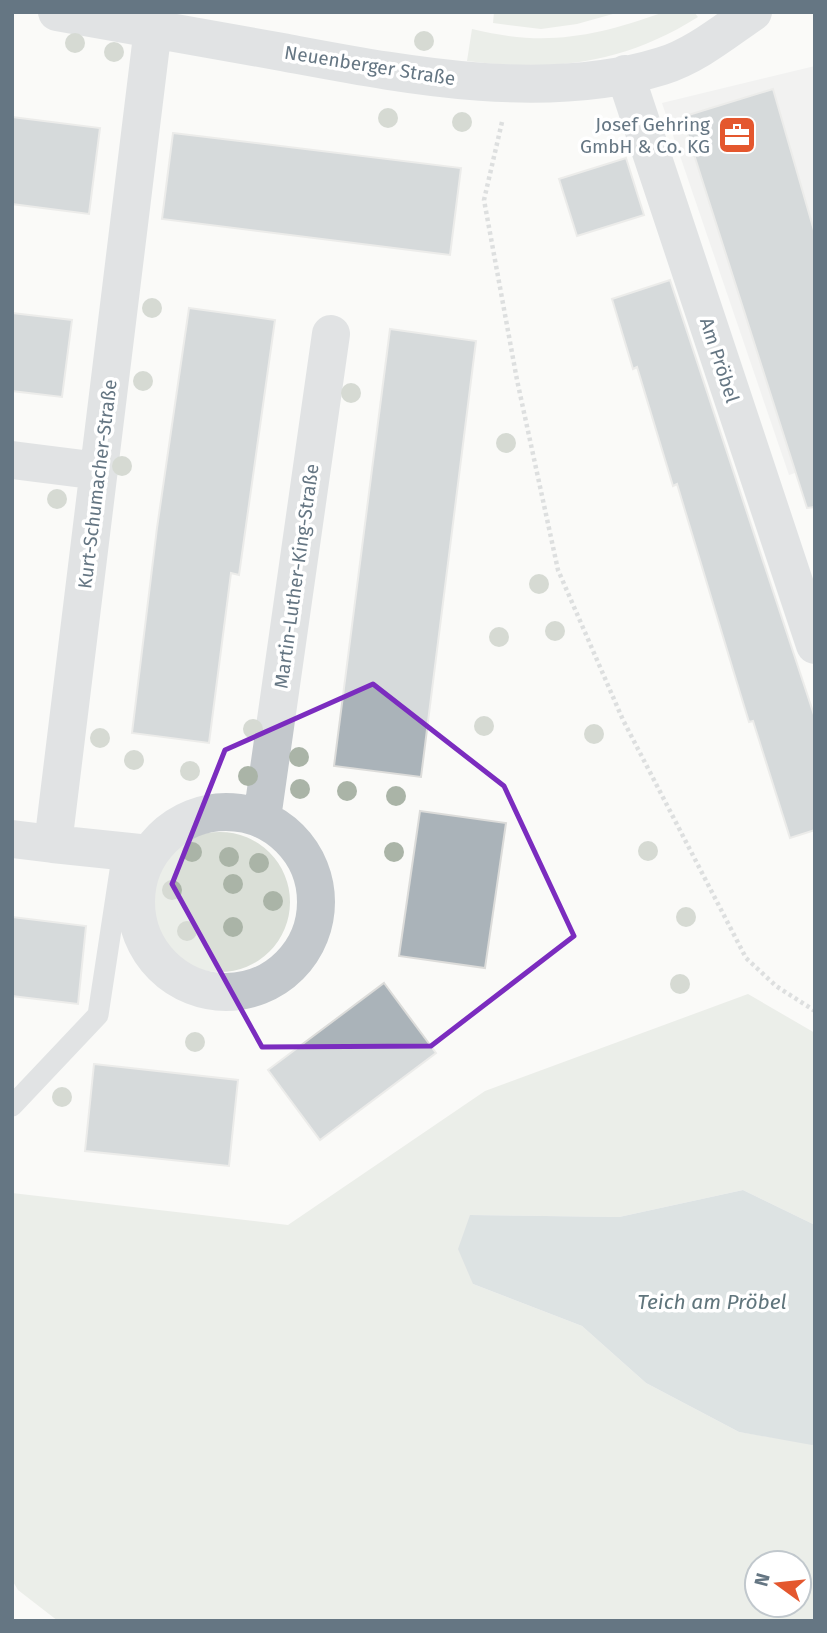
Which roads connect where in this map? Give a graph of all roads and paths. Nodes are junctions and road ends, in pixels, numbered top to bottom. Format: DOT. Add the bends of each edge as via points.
graph roads {
  1 [pos="57,12"];
  2 [pos="753,12"];
  3 [pos="153,28"];
  4 [pos="625,75"];
  5 [pos="510,83"];
  6 [pos="331,334"];
  7 [pos="12,460"];
  8 [pos="99,471"];
  9 [pos="815,645"];
  10 [pos="262,818"];
  11 [pos="12,839"];
  12 [pos="53,844"];
  13 [pos="136,853"];
  14 [pos="815,1010"];
  15 [pos="12,1107"];
  1 -- 3 [label="street, Neuenberger Straße"];
  2 -- 4 [label="street, Neuenberger Straße" via="687,54"];
  3 -- 5 [label="street, Neuenberger Straße" via="416,76"];
  3 -- 8 [label="street, Kurt-Schumacher-Straße"];
  4 -- 5 [label="street, Neuenberger Straße"];
  4 -- 9 [label="street, Am Pröbel"];
  5 -- 14 [label="path" via="484,200 558,570 623,720 746,958 776,986"];
  6 -- 10 [label="street, Martin-Luther-King-Straße"];
  7 -- 8 [label="street"];
  8 -- 12 [label="street, Kurt-Schumacher-Straße"];
  10 -- 13 [label="street" via="237,811 211,812 187,820"];
  10 -- 13 [label="street" via="287,834 306,858 316,887 316,918 306,946 287,970 261,986 232,993 201,990 174,978 153,956 140,932 135,906"];
  11 -- 12 [label="street"];
  12 -- 13 [label="street"];
  13 -- 15 [label="lane" via="98,1015"];
}
